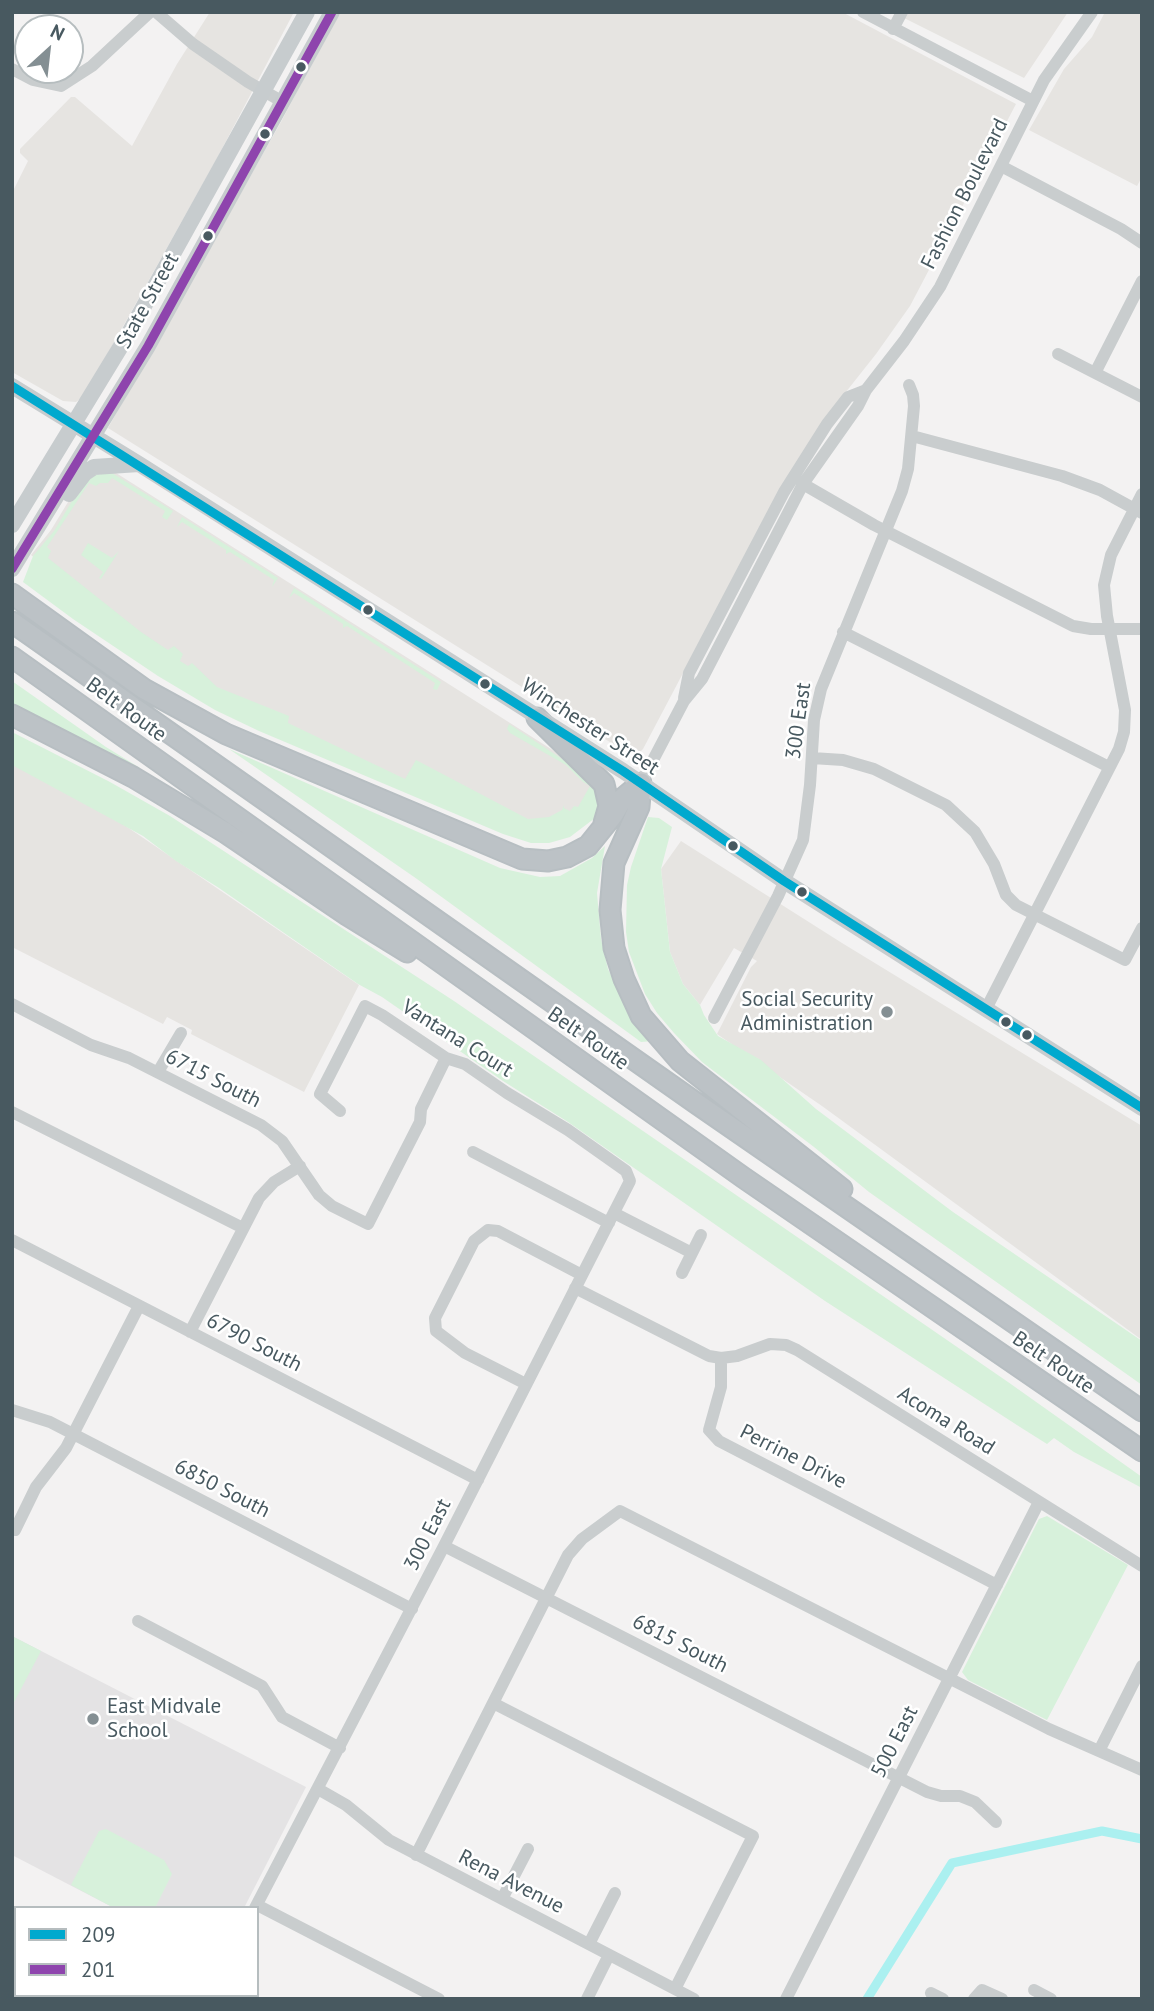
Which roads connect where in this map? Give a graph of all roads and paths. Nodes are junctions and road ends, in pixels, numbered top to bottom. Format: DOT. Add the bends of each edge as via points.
graph roads {
  1 [pos="150,12"];
  2 [pos="156,12"];
  3 [pos="307,12"];
  4 [pos="332,12"];
  5 [pos="863,12"];
  6 [pos="902,12"];
  7 [pos="1092,12"];
  8 [pos="893,30"];
  9 [pos="12,69"];
  10 [pos="263,91"];
  11 [pos="1033,101"];
  12 [pos="283,102"];
  13 [pos="1001,166"];
  14 [pos="1142,243"];
  15 [pos="1142,281"];
  16 [pos="1058,354"];
  17 [pos="1095,373"];
  18 [pos="909,385"];
  19 [pos="12,386"];
  20 [pos="866,390"];
  21 [pos="1142,397"];
  22 [pos="74,425"];
  23 [pos="94,436"];
  24 [pos="912,436"];
  25 [pos="139,464"];
  26 [pos="803,484"];
  27 [pos="1142,494"];
  28 [pos="1138,511"];
  29 [pos="12,525"];
  30 [pos="885,530"];
  31 [pos="26,547"];
  32 [pos="12,569"];
  33 [pos="12,594"];
  34 [pos="12,622"];
  35 [pos="1110,629"];
  36 [pos="1142,629"];
  37 [pos="843,632"];
  38 [pos="12,657"];
  39 [pos="684,701"];
  40 [pos="12,715"];
  41 [pos="537,718"];
  42 [pos="812,758"];
  43 [pos="1109,767"];
  44 [pos="641,783"];
  45 [pos="601,830"];
  46 [pos="784,881"];
  47 [pos="1035,914"];
  48 [pos="1142,928"];
  49 [pos="12,1004"];
  50 [pos="986,1009"];
  51 [pos="715,1018"];
  52 [pos="181,1032"];
  53 [pos="551,1041"];
  54 [pos="446,1058"];
  55 [pos="158,1072"];
  56 [pos="1142,1108"];
  57 [pos="341,1111"];
  58 [pos="12,1112"];
  59 [pos="472,1152"];
  60 [pos="300,1166"];
  61 [pos="630,1177"];
  62 [pos="612,1218"];
  63 [pos="243,1228"];
  64 [pos="701,1235"];
  65 [pos="12,1240"];
  66 [pos="692,1253"];
  67 [pos="682,1273"];
  68 [pos="582,1275"];
  69 [pos="575,1288"];
  70 [pos="983,1300"];
  71 [pos="139,1306"];
  72 [pos="190,1332"];
  73 [pos="721,1358"];
  74 [pos="526,1384"];
  75 [pos="12,1410"];
  76 [pos="1142,1411"];
  77 [pos="73,1434"];
  78 [pos="1142,1451"];
  79 [pos="478,1480"];
  80 [pos="1039,1502"];
  81 [pos="14,1529"];
  82 [pos="444,1546"];
  83 [pos="1142,1566"];
  84 [pos="997,1585"];
  85 [pos="547,1598"];
  86 [pos="412,1609"];
  87 [pos="138,1621"];
  88 [pos="1142,1666"];
  89 [pos="950,1678"];
  90 [pos="493,1703"];
  91 [pos="340,1748"];
  92 [pos="1098,1751"];
  93 [pos="1142,1770"];
  94 [pos="898,1777"];
  95 [pos="318,1789"];
  96 [pos="996,1822"];
  97 [pos="528,1849"];
  98 [pos="416,1855"];
  99 [pos="615,1893"];
  100 [pos="502,1899"];
  101 [pos="256,1906"];
  102 [pos="259,1908"];
  103 [pos="589,1944"];
  104 [pos="609,1955"];
  105 [pos="675,1989"];
  106 [pos="1034,1990"];
  107 [pos="978,1994"];
  108 [pos="439,1999"];
  109 [pos="587,1999"];
  110 [pos="694,1999"];
  111 [pos="786,1999"];
  112 [pos="1002,1999"];
  113 [pos="1051,1999"];
  1 -- 9 [label="street" via="92,66 61,86 33,80"];
  2 -- 10 [label="street" via="193,44"];
  3 -- 10 [label="main road, State Street"];
  4 -- 12 [label="main road, State Street"];
  5 -- 8 [label="street"];
  6 -- 8 [label="street"];
  7 -- 11 [label="street, Fashion Boulevard"];
  8 -- 11 [label="street"];
  10 -- 12 [label="street"];
  10 -- 22 [label="main road, State Street"];
  11 -- 13 [label="street, Fashion Boulevard"];
  12 -- 23 [label="main road, State Street"];
  13 -- 14 [label="street"];
  13 -- 20 [label="street, Fashion Boulevard" via="940,287"];
  15 -- 17 [label="street"];
  16 -- 17 [label="street"];
  17 -- 21 [label="street"];
  18 -- 24 [label="street, 300 East" via="915,406"];
  19 -- 22 [label="main road, Winchester Street"];
  20 -- 26 [label="street, Fashion Boulevard"];
  20 -- 39 [label="street, Fashion Boulevard" via="848,397 789,484 689,673"];
  22 -- 23 [label="main road, Winchester Street"];
  22 -- 29 [label="main road, State Street"];
  23 -- 25 [label="main road, Winchester Street"];
  23 -- 31 [label="main road, State Street"];
  24 -- 28 [label="street" via="1062,476"];
  24 -- 30 [label="street, 300 East" via="905,480"];
  25 -- 31 [label="main road" via="97,467 85,473 49,524"];
  25 -- 41 [label="main road, Winchester Street"];
  26 -- 30 [label="street"];
  26 -- 39 [label="street, Fashion Boulevard" via="702,679"];
  27 -- 28 [label="street"];
  28 -- 35 [label="street" via="1108,564 1105,595"];
  30 -- 35 [label="street" via="1073,626"];
  30 -- 37 [label="street, 300 East"];
  31 -- 32 [label="main road, State Street"];
  33 -- 45 [label="highway" via="144,689 226,734 504,853 548,861 567,857 588,846"];
  34 -- 70 [label="highway, Belt Route"];
  35 -- 36 [label="street"];
  35 -- 43 [label="street" via="1126,720"];
  37 -- 42 [label="street, 300 East" via="816,708"];
  37 -- 43 [label="street"];
  38 -- 53 [label="highway, Belt Route"];
  39 -- 44 [label="street, Fashion Boulevard"];
  40 -- 53 [label="highway" via="133,777 226,833 347,915"];
  41 -- 44 [label="main road, Winchester Street"];
  41 -- 45 [label="highway" via="604,784 609,806"];
  42 -- 46 [label="street, 300 East" via="804,833"];
  42 -- 47 [label="street" via="874,769 946,805 975,832 1010,900"];
  43 -- 47 [label="street"];
  44 -- 45 [label="highway" via="623,798"];
  44 -- 46 [label="main road, Winchester Street"];
  44 -- 70 [label="highway" via="639,807 614,863 610,910 614,948 641,1016 680,1061"];
  46 -- 50 [label="main road, Winchester Street"];
  46 -- 51 [label="street, 300 East"];
  47 -- 48 [label="street" via="1125,960"];
  47 -- 50 [label="street"];
  49 -- 55 [label="street, 6715 South" via="91,1045"];
  50 -- 56 [label="main road, Winchester Street"];
  52 -- 55 [label="street"];
  53 -- 78 [label="highway, Belt Route"];
  54 -- 57 [label="street, Vantana Court" via="365,1006 320,1094"];
  54 -- 60 [label="street, 6715 South" via="421,1109 421,1120 368,1224 319,1195"];
  54 -- 61 [label="street, Vantana Court" via="465,1064 559,1124"];
  55 -- 60 [label="street, 6715 South" via="261,1125 282,1141"];
  58 -- 63 [label="street"];
  59 -- 62 [label="street"];
  60 -- 63 [label="street" via="267,1189"];
  61 -- 62 [label="street, 300 East"];
  62 -- 66 [label="street"];
  62 -- 68 [label="street, 300 East"];
  63 -- 72 [label="street"];
  64 -- 66 [label="street"];
  65 -- 71 [label="street, 6790 South"];
  66 -- 67 [label="street"];
  68 -- 69 [label="street, 300 East"];
  68 -- 74 [label="street" via="498,1231 488,1230 474,1241 435,1318 435,1327 465,1353"];
  69 -- 73 [label="street" via="696,1350"];
  69 -- 74 [label="street, 300 East"];
  70 -- 76 [label="highway, Belt Route"];
  71 -- 72 [label="street, 6790 South"];
  71 -- 77 [label="street"];
  72 -- 79 [label="street, 6790 South"];
  73 -- 80 [label="street, Acoma Road" via="770,1344 786,1345"];
  73 -- 84 [label="street, Perrine Drive" via="721,1387 709,1430 719,1441"];
  74 -- 79 [label="street, 300 East"];
  75 -- 77 [label="street, 6850 South"];
  77 -- 81 [label="street"];
  77 -- 86 [label="street, 6850 South"];
  79 -- 82 [label="street, 300 East"];
  80 -- 83 [label="street, Acoma Road"];
  80 -- 84 [label="street, 500 East"];
  82 -- 85 [label="street, 6815 South"];
  82 -- 86 [label="street, 300 East"];
  84 -- 89 [label="street, 500 East"];
  85 -- 89 [label="street" via="575,1545 620,1511"];
  85 -- 90 [label="street"];
  85 -- 94 [label="street, 6815 South"];
  86 -- 91 [label="street, 300 East"];
  87 -- 91 [label="street" via="262,1686 282,1717"];
  88 -- 92 [label="street"];
  89 -- 92 [label="street"];
  89 -- 94 [label="street, 500 East"];
  90 -- 98 [label="street"];
  90 -- 105 [label="street" via="754,1836"];
  91 -- 95 [label="street, 300 East"];
  92 -- 93 [label="street"];
  94 -- 96 [label="street, 6815 South" via="934,1794 968,1799"];
  94 -- 111 [label="street, 500 East"];
  95 -- 98 [label="street, Rena Avenue"];
  95 -- 101 [label="street, 300 East"];
  97 -- 100 [label="street"];
  98 -- 100 [label="street, Rena Avenue"];
  99 -- 103 [label="street"];
  100 -- 103 [label="street, Rena Avenue"];
  102 -- 108 [label="street"];
  103 -- 104 [label="street, Rena Avenue"];
  104 -- 105 [label="street, Rena Avenue"];
  104 -- 109 [label="street"];
  105 -- 110 [label="street, Rena Avenue"];
  106 -- 113 [label="street"];
  107 -- 112 [label="street"];
}
